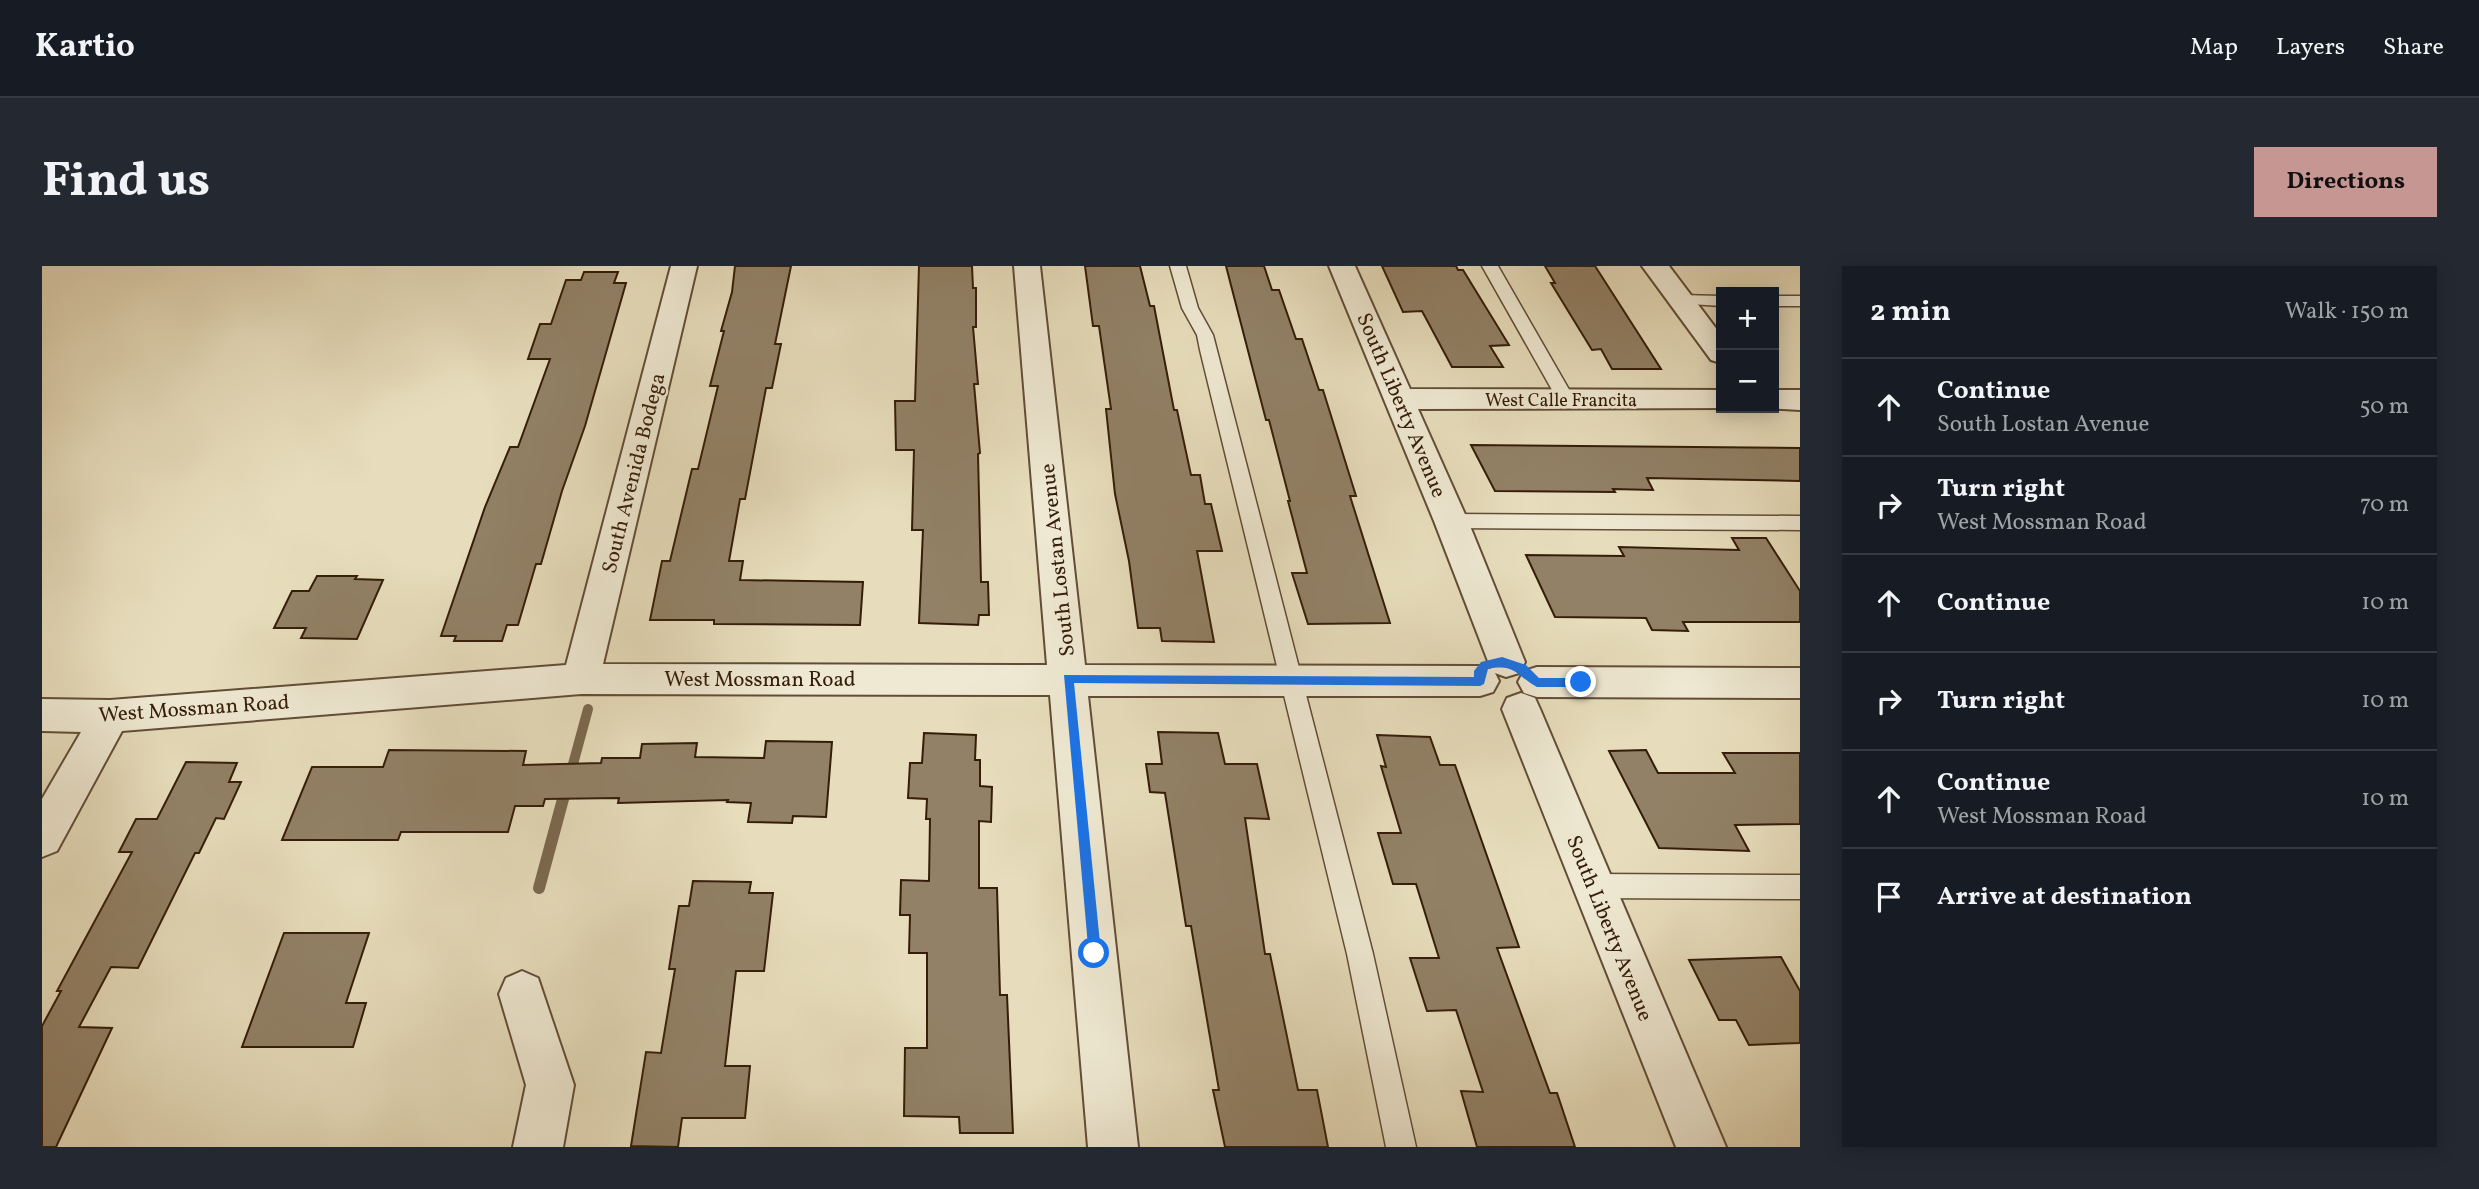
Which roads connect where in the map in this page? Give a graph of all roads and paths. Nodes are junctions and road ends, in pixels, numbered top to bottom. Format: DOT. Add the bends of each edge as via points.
graph roads {
  1 [pos="684,266"];
  2 [pos="1027,266"];
  3 [pos="1178,266"];
  4 [pos="1342,266"];
  5 [pos="1490,266"];
  6 [pos="1655,266"];
  7 [pos="1681,300"];
  8 [pos="1716,301"];
  9 [pos="1779,301"];
  10 [pos="1800,301"];
  11 [pos="1718,350"];
  12 [pos="1401,399"];
  13 [pos="1566,400"];
  14 [pos="1716,400"];
  15 [pos="1779,400"];
  16 [pos="1800,400"];
  17 [pos="1451,521"];
  18 [pos="1800,523"];
  19 [pos="1068,678"];
  20 [pos="581,679"];
  21 [pos="1292,682"];
  22 [pos="1800,683"];
  23 [pos="1511,684"];
  24 [pos="42,715"];
  25 [pos="110,716"];
  26 [pos="42,838"];
  27 [pos="1592,886"];
  28 [pos="1800,887"];
  29 [pos="522,994"];
  30 [pos="538,1147"];
  31 [pos="1113,1147"];
  32 [pos="1401,1147"];
  33 [pos="1701,1147"];
  1 -- 20 [label="street, South Avenida Bodega"];
  2 -- 19 [label="street, South Lostan Avenue"];
  3 -- 21 [label="lane" via="1190,308 1205,335"];
  4 -- 12 [label="street, South Liberty Avenue"];
  5 -- 13 [label="lane"];
  6 -- 7 [label="street"];
  7 -- 8 [label="lane"];
  7 -- 11 [label="street"];
  9 -- 10 [label="lane"];
  12 -- 13 [label="street, West Calle Francita"];
  12 -- 17 [label="street, South Liberty Avenue"];
  13 -- 14 [label="street, West Calle Francita"];
  15 -- 16 [label="street"];
  17 -- 18 [label="lane"];
  17 -- 23 [label="street, South Liberty Avenue"];
  19 -- 20 [label="street, West Mossman Road"];
  19 -- 21 [label="street, West Mossman Road"];
  19 -- 31 [label="street, South Lostan Avenue"];
  20 -- 25 [label="street, West Mossman Road"];
  21 -- 23 [label="street, West Mossman Road"];
  21 -- 32 [label="lane" via="1360,954"];
  22 -- 23 [label="street, West Mossman Road"];
  23 -- 27 [label="street, South Liberty Avenue"];
  24 -- 25 [label="street, West Mossman Road"];
  25 -- 26 [label="street"];
  27 -- 28 [label="lane"];
  27 -- 33 [label="street, South Liberty Avenue"];
  29 -- 30 [label="street" via="550,1086"];
}
